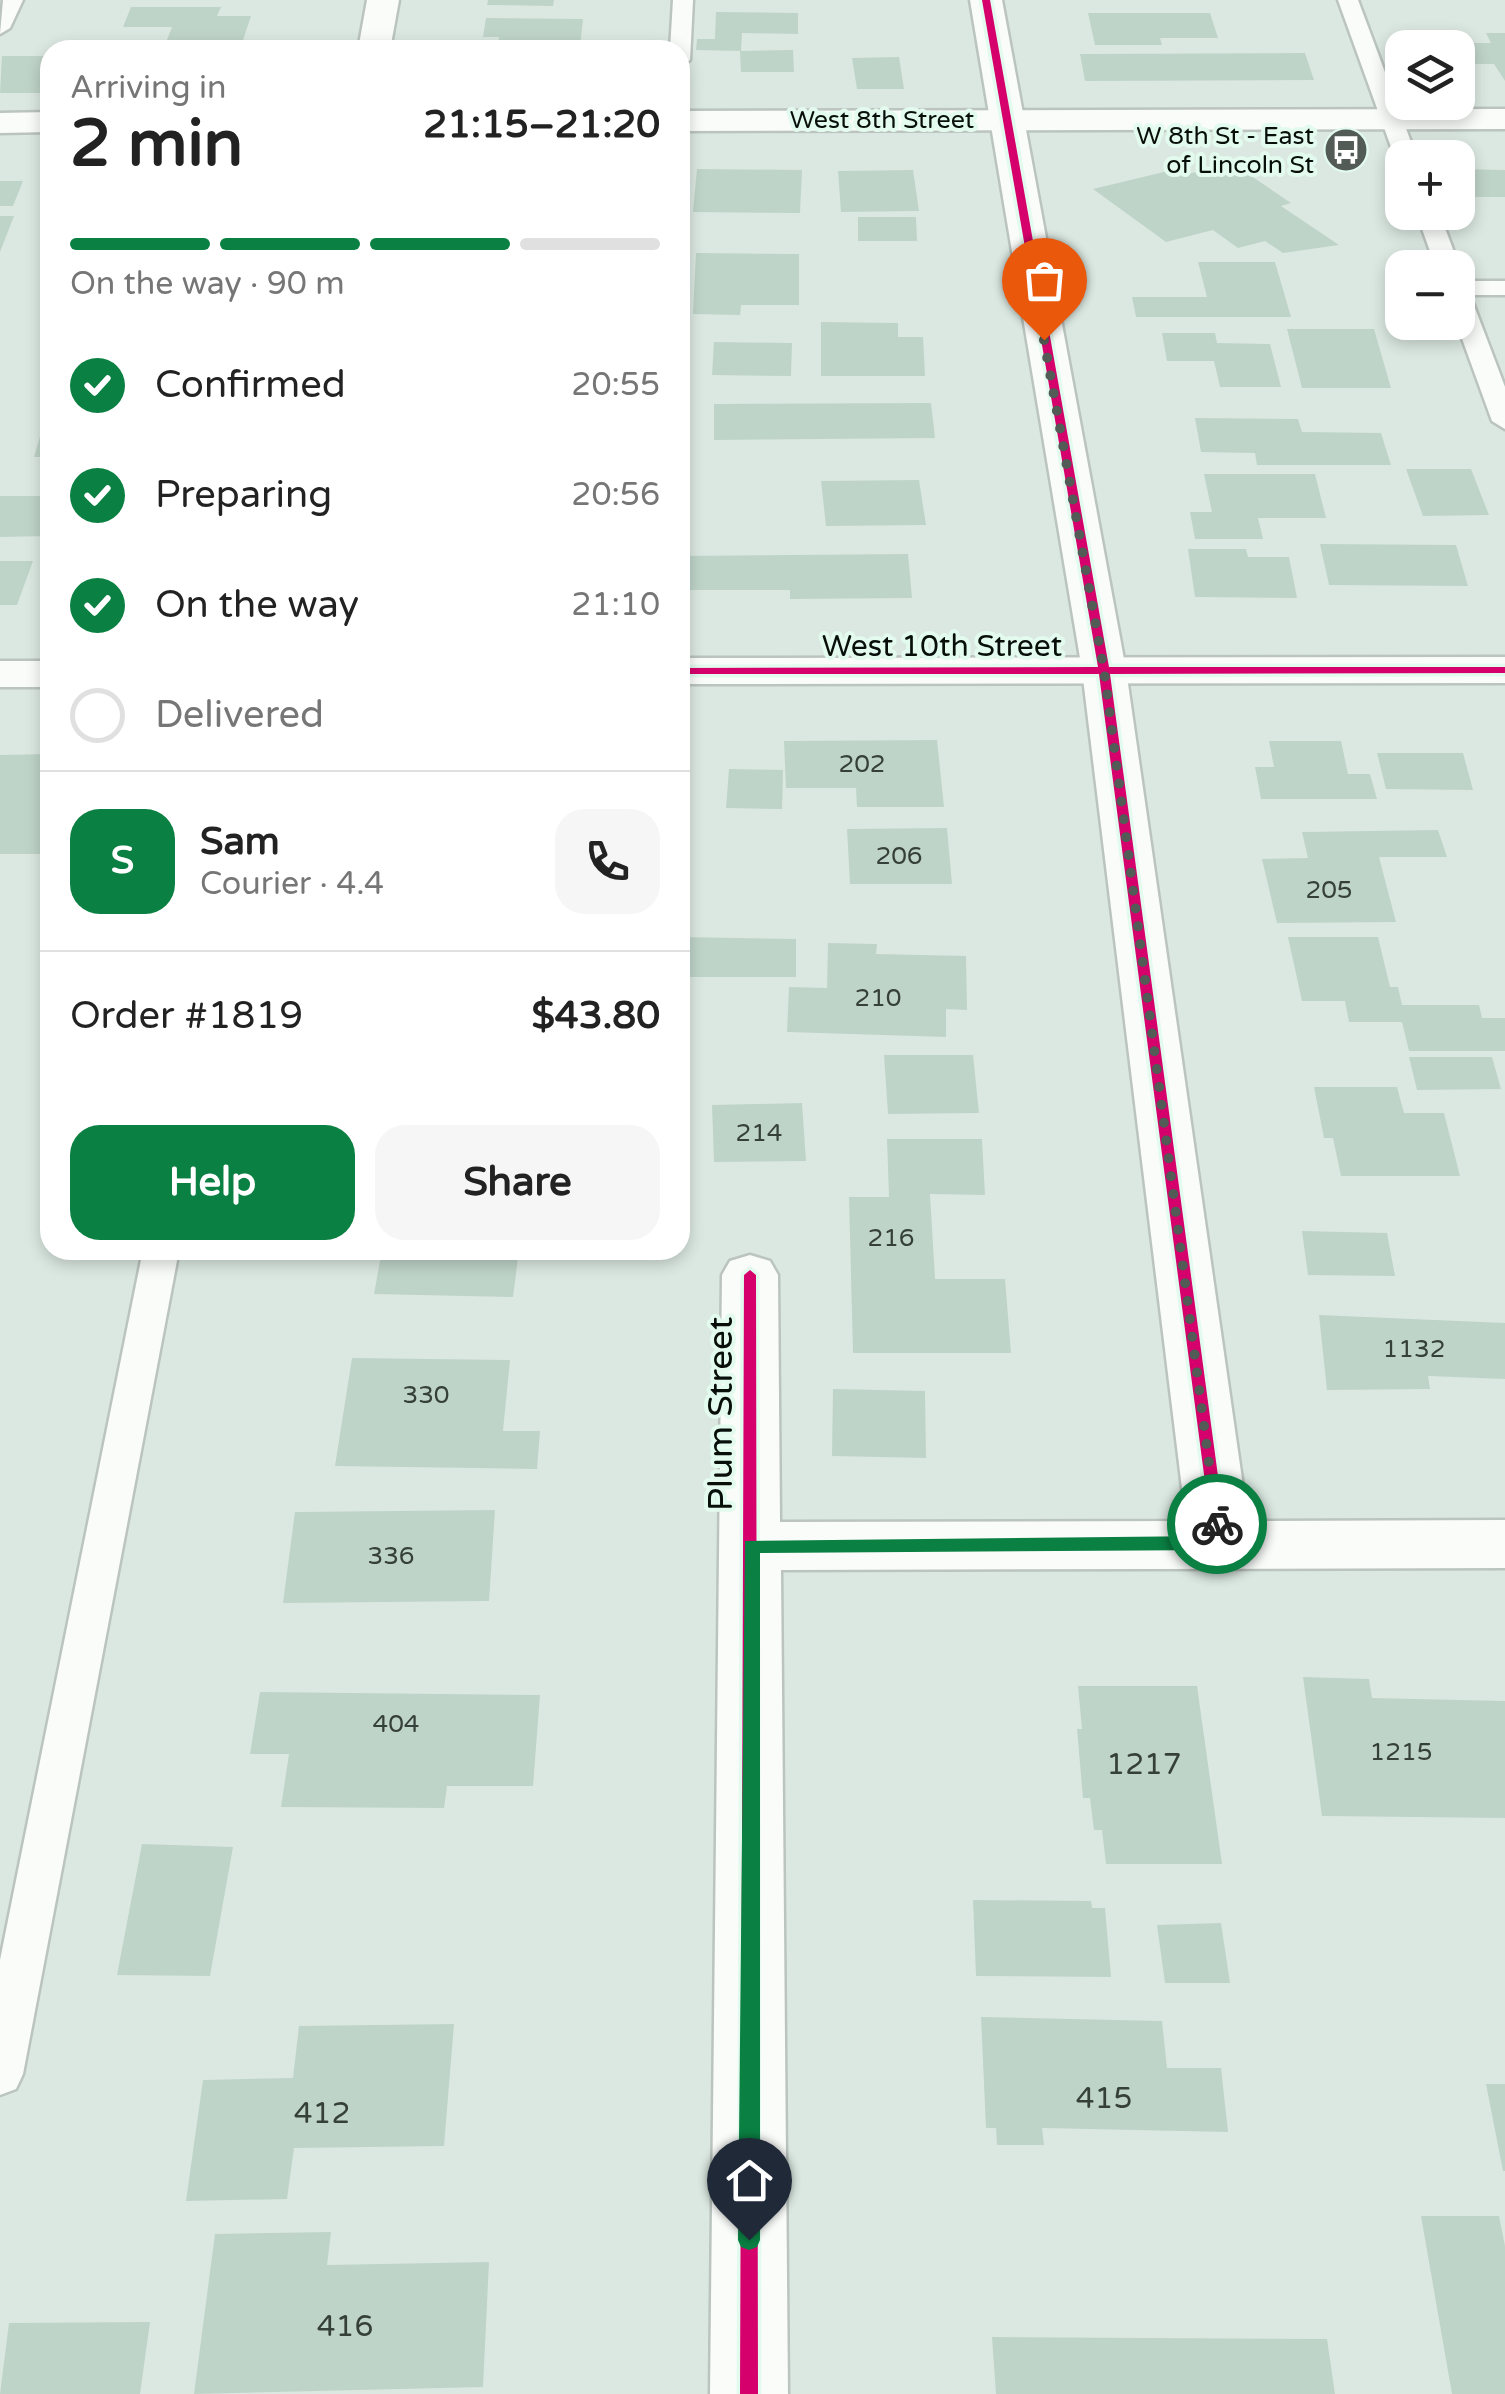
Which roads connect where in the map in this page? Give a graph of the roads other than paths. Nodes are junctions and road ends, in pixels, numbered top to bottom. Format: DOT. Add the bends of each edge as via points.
graph roads {
  1 [pos="14,0"];
  2 [pos="383,0"];
  3 [pos="683,0"];
  4 [pos="986,0"];
  5 [pos="1348,0"];
  6 [pos="0,28"];
  7 [pos="376,40"];
  8 [pos="681,40"];
  9 [pos="1385,100"];
  10 [pos="1004,119"];
  11 [pos="1385,119"];
  12 [pos="1475,119"];
  13 [pos="1505,119"];
  14 [pos="690,121"];
  15 [pos="0,122"];
  16 [pos="40,122"];
  17 [pos="1505,288"];
  18 [pos="1475,290"];
  19 [pos="1475,338"];
  20 [pos="1505,422"];
  21 [pos="1104,670"];
  22 [pos="1505,670"];
  23 [pos="690,671"];
  24 [pos="0,674"];
  25 [pos="40,674"];
  26 [pos="158,1260"];
  27 [pos="750,1274"];
  28 [pos="1220,1543"];
  29 [pos="1505,1544"];
  30 [pos="751,1546"];
  31 [pos="0,2074"];
  32 [pos="749,2394"];
  1 -- 6 [label="lane"];
  2 -- 7 [label="street"];
  3 -- 8 [label="lane"];
  4 -- 10 [label="street"];
  5 -- 9 [label="lane"];
  10 -- 11 [label="street, West 8th Street"];
  10 -- 14 [label="street, West 8th Street"];
  10 -- 21 [label="street"];
  12 -- 13 [label="street, West 8th Street"];
  15 -- 16 [label="street"];
  17 -- 18 [label="lane"];
  19 -- 20 [label="lane"];
  21 -- 22 [label="street, West 10th Street"];
  21 -- 23 [label="street, West 10th Street"];
  21 -- 28 [label="street"];
  24 -- 25 [label="street"];
  26 -- 31 [label="lane"];
  27 -- 30 [label="street, Plum Street"];
  28 -- 29 [label="street"];
  28 -- 30 [label="street"];
  30 -- 32 [label="street, Plum Street"];
}
